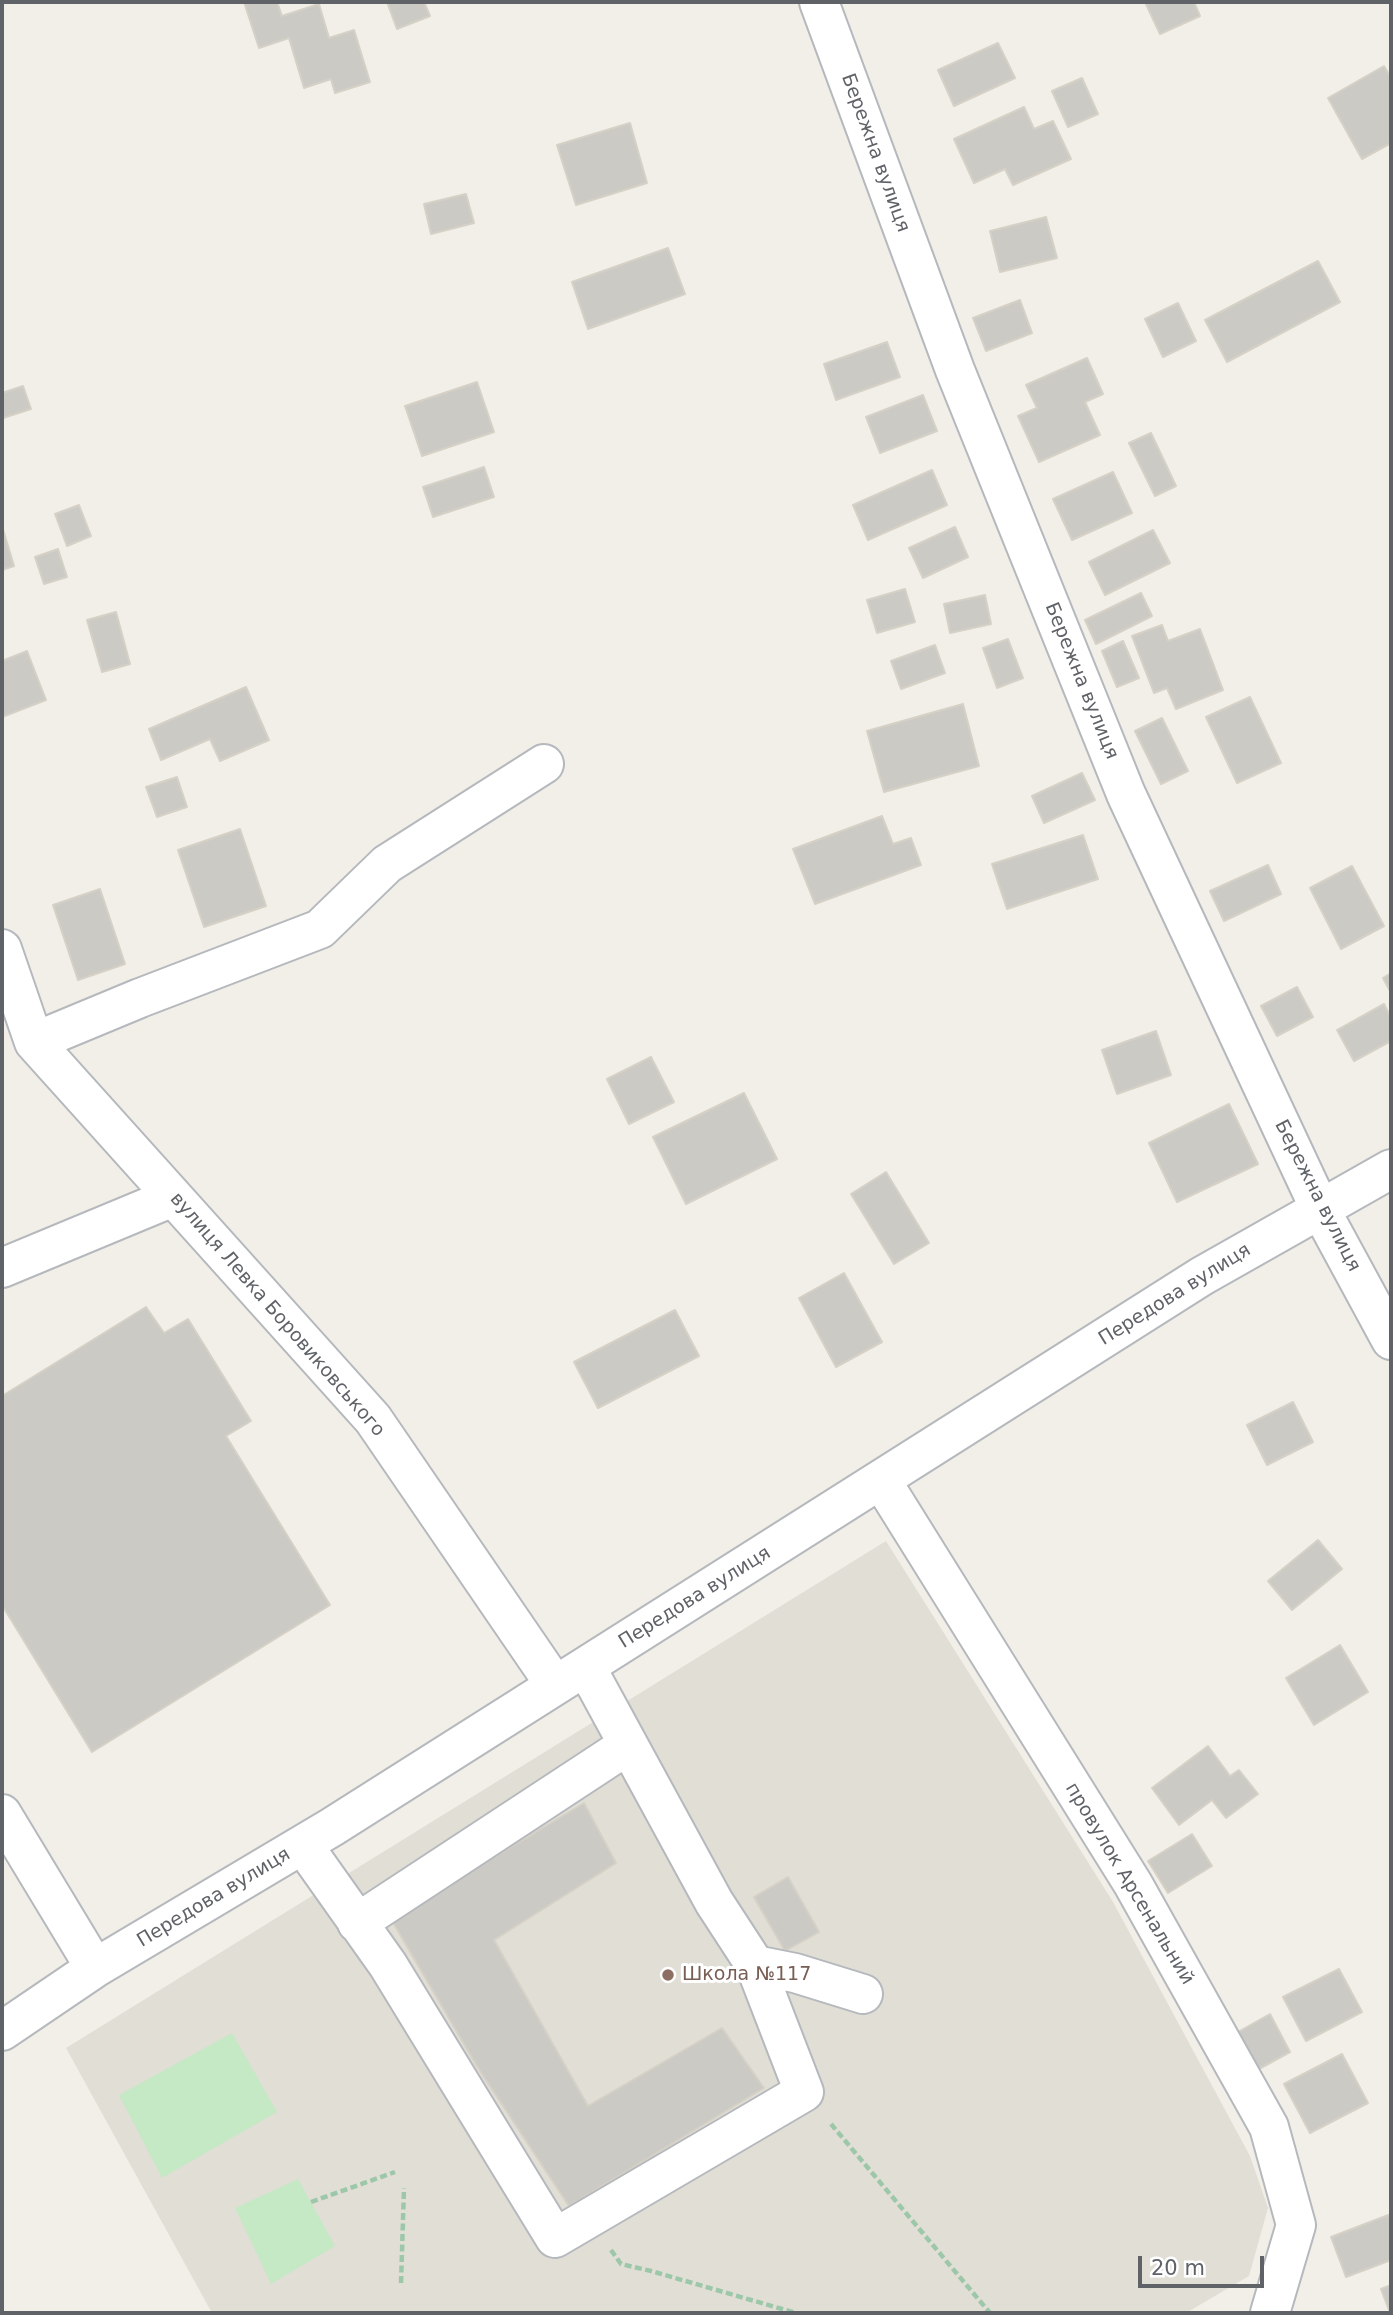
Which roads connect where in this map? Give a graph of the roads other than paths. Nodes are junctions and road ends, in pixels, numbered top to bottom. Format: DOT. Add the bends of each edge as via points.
graph roads {
  1 [pos="819,2"];
  2 [pos="544,764"];
  3 [pos="2,949"];
  4 [pos="34,1042"];
  5 [pos="1391,1169"];
  6 [pos="173,1197"];
  7 [pos="1320,1209"];
  8 [pos="2,1268"];
  9 [pos="1391,1339"];
  10 [pos="881,1480"];
  11 [pos="570,1676"];
  12 [pos="628,1745"];
  13 [pos="2,1814"];
  14 [pos="303,1845"];
  15 [pos="357,1923"];
  16 [pos="755,1965"];
  17 [pos="95,1968"];
  18 [pos="863,1994"];
  19 [pos="2,2031"];
  20 [pos="1270,2313"];
  1 -- 7 [label="street, Бережна вулиця" via="955,370 1126,793"];
  2 -- 4 [label="street" via="387,864 320,929"];
  3 -- 4 [label="street, вулиця Левка Боровиковського"];
  4 -- 6 [label="street, вулиця Левка Боровиковського"];
  5 -- 7 [label="street, Передова вулиця"];
  6 -- 8 [label="street"];
  6 -- 11 [label="street, вулиця Левка Боровиковського" via="373,1419"];
  7 -- 9 [label="street, Бережна вулиця"];
  7 -- 10 [label="street, Передова вулиця" via="1202,1276"];
  10 -- 11 [label="street, Передова вулиця"];
  10 -- 20 [label="street, провулок Арсенальний" via="1133,1884 1269,2127 1296,2225"];
  11 -- 12 [label="street, вулиця Левка Боровиковського"];
  11 -- 14 [label="street, Передова вулиця"];
  12 -- 15 [label="street"];
  12 -- 16 [label="street, вулиця Левка Боровиковського" via="714,1902"];
  13 -- 17 [label="street"];
  14 -- 15 [label="street"];
  14 -- 17 [label="street, Передова вулиця"];
  15 -- 16 [label="street, вулиця Левка Боровиковського" via="388,1965 555,2238 804,2092"];
  16 -- 18 [label="street"];
  17 -- 19 [label="street, Передова вулиця"];
}
